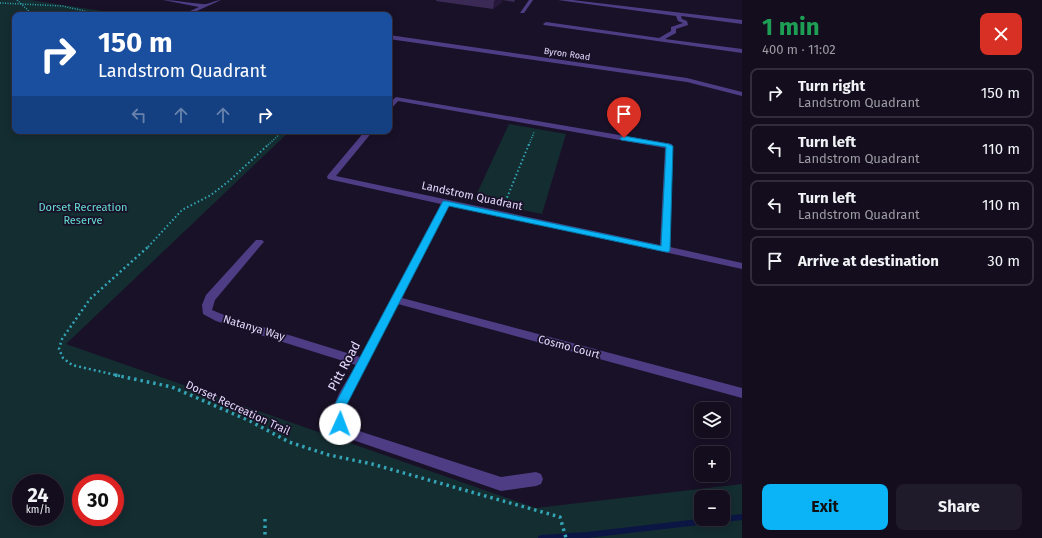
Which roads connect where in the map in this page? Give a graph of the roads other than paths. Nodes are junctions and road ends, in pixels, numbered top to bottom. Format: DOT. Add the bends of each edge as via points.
graph roads {
  1 [pos="165,0"];
  2 [pos="219,0"];
  3 [pos="531,0"];
  4 [pos="560,0"];
  5 [pos="206,6"];
  6 [pos="191,12"];
  7 [pos="522,12"];
  8 [pos="678,14"];
  9 [pos="742,22"];
  10 [pos="546,24"];
  11 [pos="674,32"];
  12 [pos="392,37"];
  13 [pos="659,40"];
  14 [pos="691,44"];
  15 [pos="742,51"];
  16 [pos="742,94"];
  17 [pos="392,105"];
  18 [pos="367,134"];
  19 [pos="446,203"];
  20 [pos="259,242"];
  21 [pos="666,250"];
  22 [pos="742,266"];
  23 [pos="396,300"];
  24 [pos="362,362"];
  25 [pos="742,393"];
  26 [pos="536,479"];
  1 -- 5 [label="street"];
  2 -- 5 [label="street"];
  3 -- 7 [label="street"];
  4 -- 8 [label="street"];
  5 -- 6 [label="street"];
  8 -- 9 [label="street"];
  8 -- 11 [label="street" via="680,20 686,24 673,28"];
  10 -- 13 [label="street"];
  11 -- 13 [label="street"];
  11 -- 14 [label="street" via="687,38"];
  12 -- 16 [label="street, Byron Road" via="687,80"];
  13 -- 14 [label="street"];
  14 -- 15 [label="street"];
  17 -- 21 [label="street" via="396,100 669,146"];
  18 -- 19 [label="street, Landstrom Quadrant" via="331,177"];
  19 -- 21 [label="street, Landstrom Quadrant"];
  19 -- 23 [label="street, Pitt Road"];
  20 -- 24 [label="street, Natanya Way" via="210,298 207,310 220,318"];
  21 -- 22 [label="street, Landstrom Quadrant"];
  23 -- 24 [label="street, Pitt Road"];
  23 -- 25 [label="street, Cosmo Court"];
  24 -- 26 [label="street, Pitt Road" via="339,408 340,424 347,431 501,484"];
}
